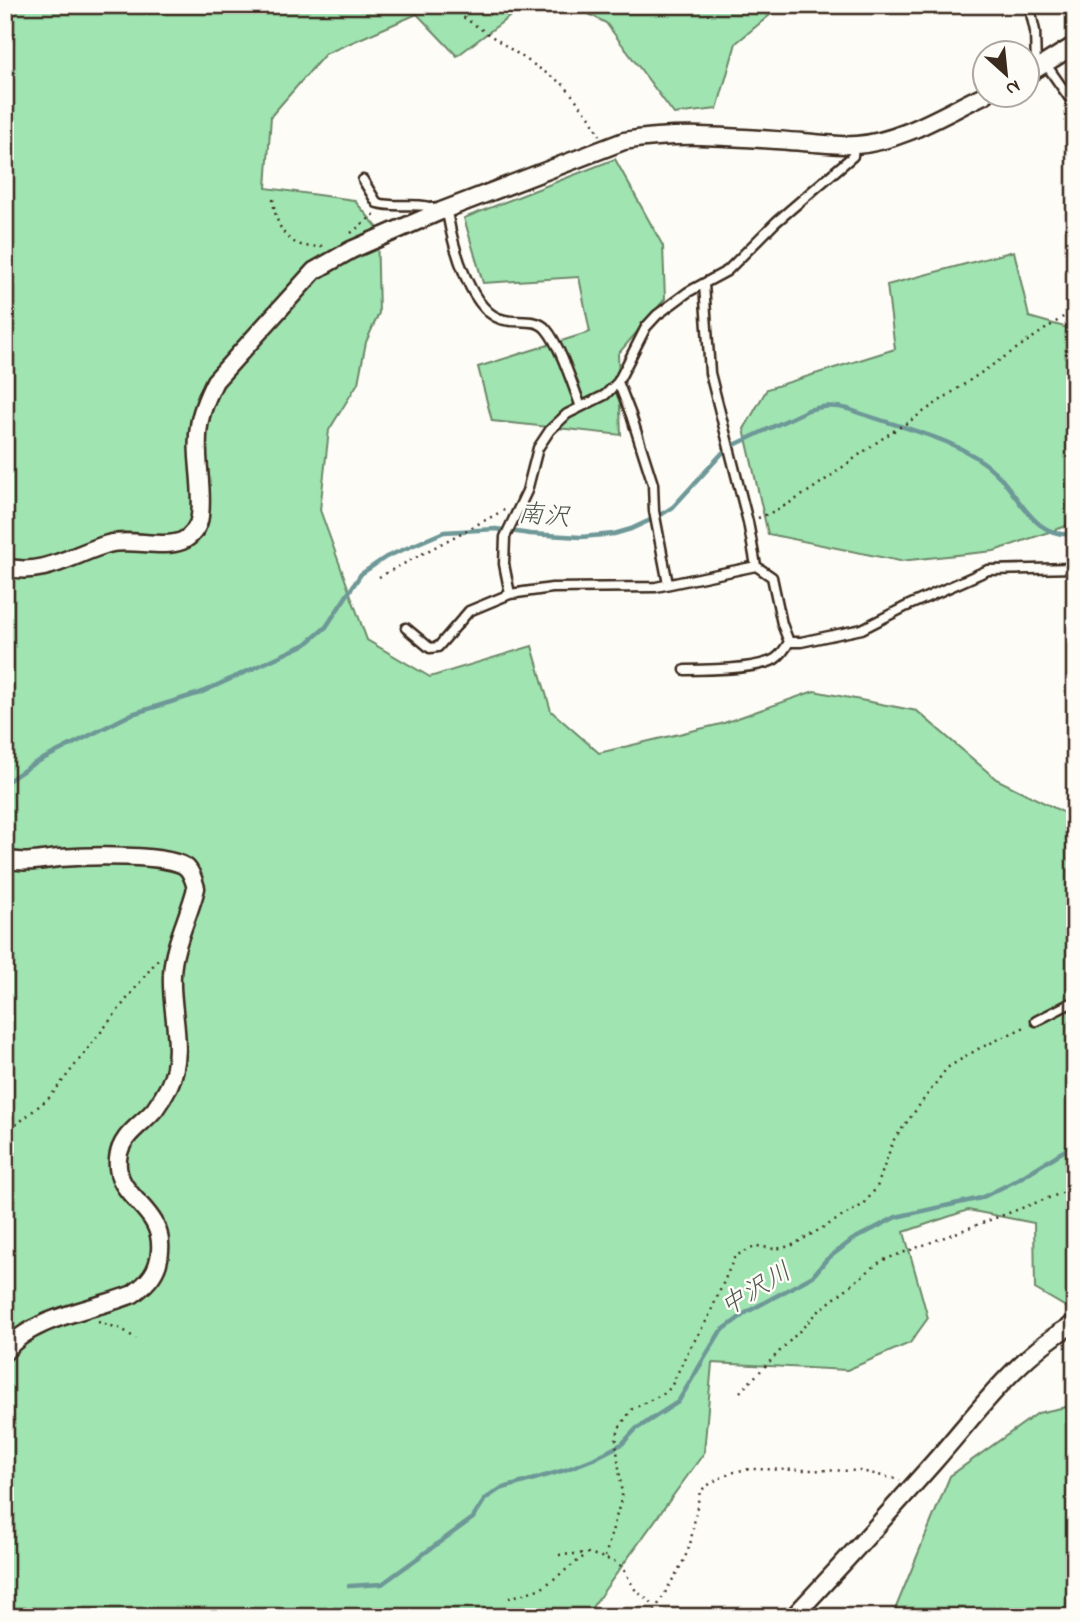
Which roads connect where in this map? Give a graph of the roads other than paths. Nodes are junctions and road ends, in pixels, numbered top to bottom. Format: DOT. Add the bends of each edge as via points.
graph roads {
  1 [pos="1029,5"];
  2 [pos="1035,38"];
  3 [pos="1075,45"];
  4 [pos="1042,65"];
  5 [pos="1042,75"];
  6 [pos="972,100"];
  7 [pos="1075,106"];
  8 [pos="855,145"];
  9 [pos="363,180"];
  10 [pos="441,211"];
  11 [pos="704,284"];
  12 [pos="618,383"];
  13 [pos="581,407"];
  14 [pos="756,566"];
  15 [pos="5,567"];
  16 [pos="1075,568"];
  17 [pos="668,584"];
  18 [pos="510,594"];
  19 [pos="406,628"];
  20 [pos="789,642"];
  21 [pos="685,670"];
  22 [pos="5,859"];
  23 [pos="1075,1001"];
  24 [pos="1036,1021"];
  25 [pos="1075,1323"];
  26 [pos="5,1353"];
  27 [pos="793,1617"];
  1 -- 2 [label="lane"];
  3 -- 4 [label="street"];
  5 -- 7 [label="lane"];
  6 -- 8 [label="street" via="902,133"];
  8 -- 10 [label="street" via="653,136 624,141"];
  8 -- 11 [label="lane" via="853,156 727,271"];
  9 -- 10 [label="lane" via="377,203 429,205"];
  10 -- 13 [label="lane" via="448,216 462,268 484,307 503,320 539,323 546,329"];
  10 -- 15 [label="street" via="314,271 215,381 199,423 200,517 191,535 181,542 122,541 32,570"];
  11 -- 12 [label="lane" via="646,327"];
  11 -- 14 [label="lane" via="710,373"];
  12 -- 13 [label="lane"];
  12 -- 17 [label="lane" via="653,484"];
  13 -- 18 [label="lane" via="560,419 541,442 527,491 503,545"];
  14 -- 17 [label="lane"];
  14 -- 20 [label="lane" via="772,577"];
  16 -- 20 [label="lane" via="988,570 862,629"];
  17 -- 18 [label="lane"];
  18 -- 19 [label="lane" via="469,611 438,647 430,649"];
  20 -- 21 [label="lane" via="765,663"];
  22 -- 26 [label="street" via="158,857 187,868 196,888 172,973 175,1067 154,1110 121,1144 118,1157 122,1183 149,1213 161,1236 159,1262 146,1285 133,1294 39,1326 13,1342"];
  23 -- 24 [label="lane"];
  25 -- 27 [label="street" via="1027,1356 1002,1381 914,1486"];
}
